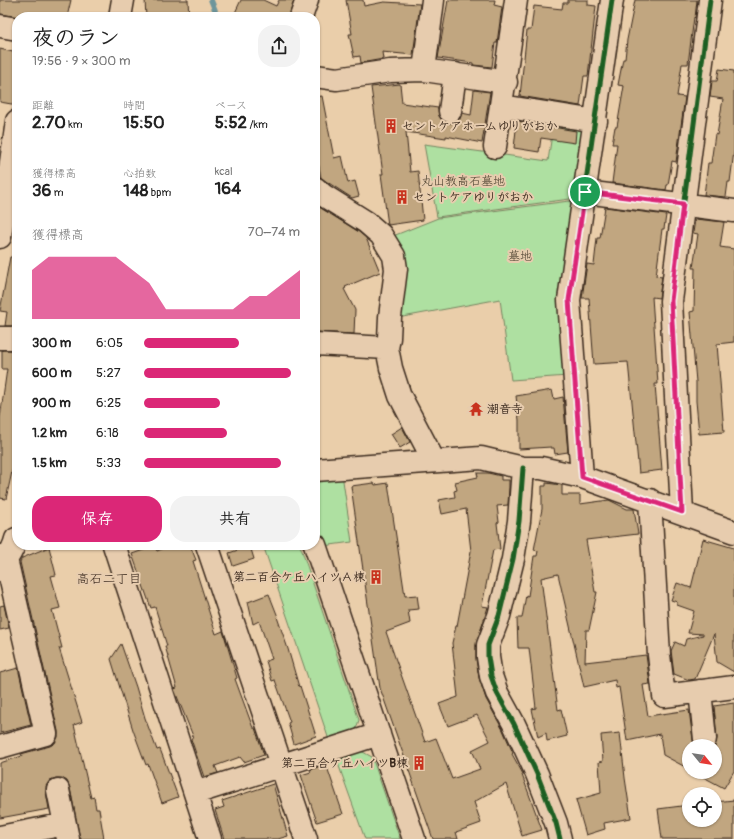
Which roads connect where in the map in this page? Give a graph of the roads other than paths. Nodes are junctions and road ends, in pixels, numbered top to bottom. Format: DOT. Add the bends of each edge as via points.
graph roads {
  1 [pos="123,0"];
  2 [pos="306,0"];
  3 [pos="434,0"];
  4 [pos="516,0"];
  5 [pos="612,0"];
  6 [pos="710,0"];
  7 [pos="121,12"];
  8 [pos="302,12"];
  9 [pos="0,26"];
  10 [pos="12,28"];
  11 [pos="424,70"];
  12 [pos="455,74"];
  13 [pos="320,77"];
  14 [pos="506,82"];
  15 [pos="502,106"];
  16 [pos="450,111"];
  17 [pos="0,119"];
  18 [pos="12,120"];
  19 [pos="596,122"];
  20 [pos="495,147"];
  21 [pos="12,155"];
  22 [pos="320,192"];
  23 [pos="585,192"];
  24 [pos="683,204"];
  25 [pos="734,211"];
  26 [pos="0,238"];
  27 [pos="0,338"];
  28 [pos="12,338"];
  29 [pos="320,344"];
  30 [pos="387,348"];
  31 [pos="434,461"];
  32 [pos="523,468"];
  33 [pos="320,470"];
  34 [pos="582,477"];
  35 [pos="650,500"];
  36 [pos="682,512"];
  37 [pos="734,532"];
  38 [pos="13,550"];
  39 [pos="116,550"];
  40 [pos="209,550"];
  41 [pos="317,550"];
  42 [pos="2,562"];
  43 [pos="734,687"];
  44 [pos="700,691"];
  45 [pos="379,734"];
  46 [pos="706,739"];
  47 [pos="0,747"];
  48 [pos="282,766"];
  49 [pos="58,790"];
  50 [pos="195,793"];
  51 [pos="66,831"];
  52 [pos="0,837"];
  53 [pos="210,839"];
  54 [pos="306,839"];
  55 [pos="414,839"];
  56 [pos="560,839"];
  1 -- 7 [label="street"];
  2 -- 8 [label="street"];
  3 -- 11 [label="street"];
  4 -- 14 [label="street"];
  5 -- 19 [label="street"];
  6 -- 24 [label="street"];
  9 -- 10 [label="street"];
  11 -- 12 [label="street"];
  11 -- 13 [label="street" via="390,71 337,79"];
  12 -- 14 [label="street"];
  12 -- 16 [label="street"];
  14 -- 15 [label="street"];
  15 -- 19 [label="street"];
  15 -- 20 [label="street"];
  17 -- 18 [label="street"];
  19 -- 23 [label="street"];
  21 -- 26 [label="street"];
  22 -- 30 [label="street" via="366,222 381,235 394,256 396,269"];
  23 -- 24 [label="street"];
  23 -- 34 [label="street" via="569,300"];
  24 -- 25 [label="street"];
  24 -- 36 [label="street" via="671,301"];
  27 -- 28 [label="street"];
  29 -- 30 [label="street"];
  30 -- 31 [label="street" via="400,396"];
  31 -- 32 [label="street" via="481,458"];
  31 -- 33 [label="street"];
  32 -- 34 [label="street" via="541,468"];
  32 -- 56 [label="street" via="513,559 499,616 488,645 488,657 497,693 537,774"];
  34 -- 35 [label="street"];
  35 -- 36 [label="street"];
  35 -- 44 [label="street" via="659,655 664,696"];
  36 -- 37 [label="street"];
  38 -- 42 [label="street"];
  39 -- 50 [label="street"];
  40 -- 48 [label="street"];
  41 -- 45 [label="street"];
  42 -- 47 [label="street" via="46,734"];
  43 -- 44 [label="street"];
  44 -- 46 [label="street"];
  45 -- 48 [label="street"];
  45 -- 55 [label="street"];
  48 -- 50 [label="street"];
  48 -- 54 [label="street"];
  49 -- 51 [label="street"];
  50 -- 53 [label="street"];
  51 -- 52 [label="street"];
}
